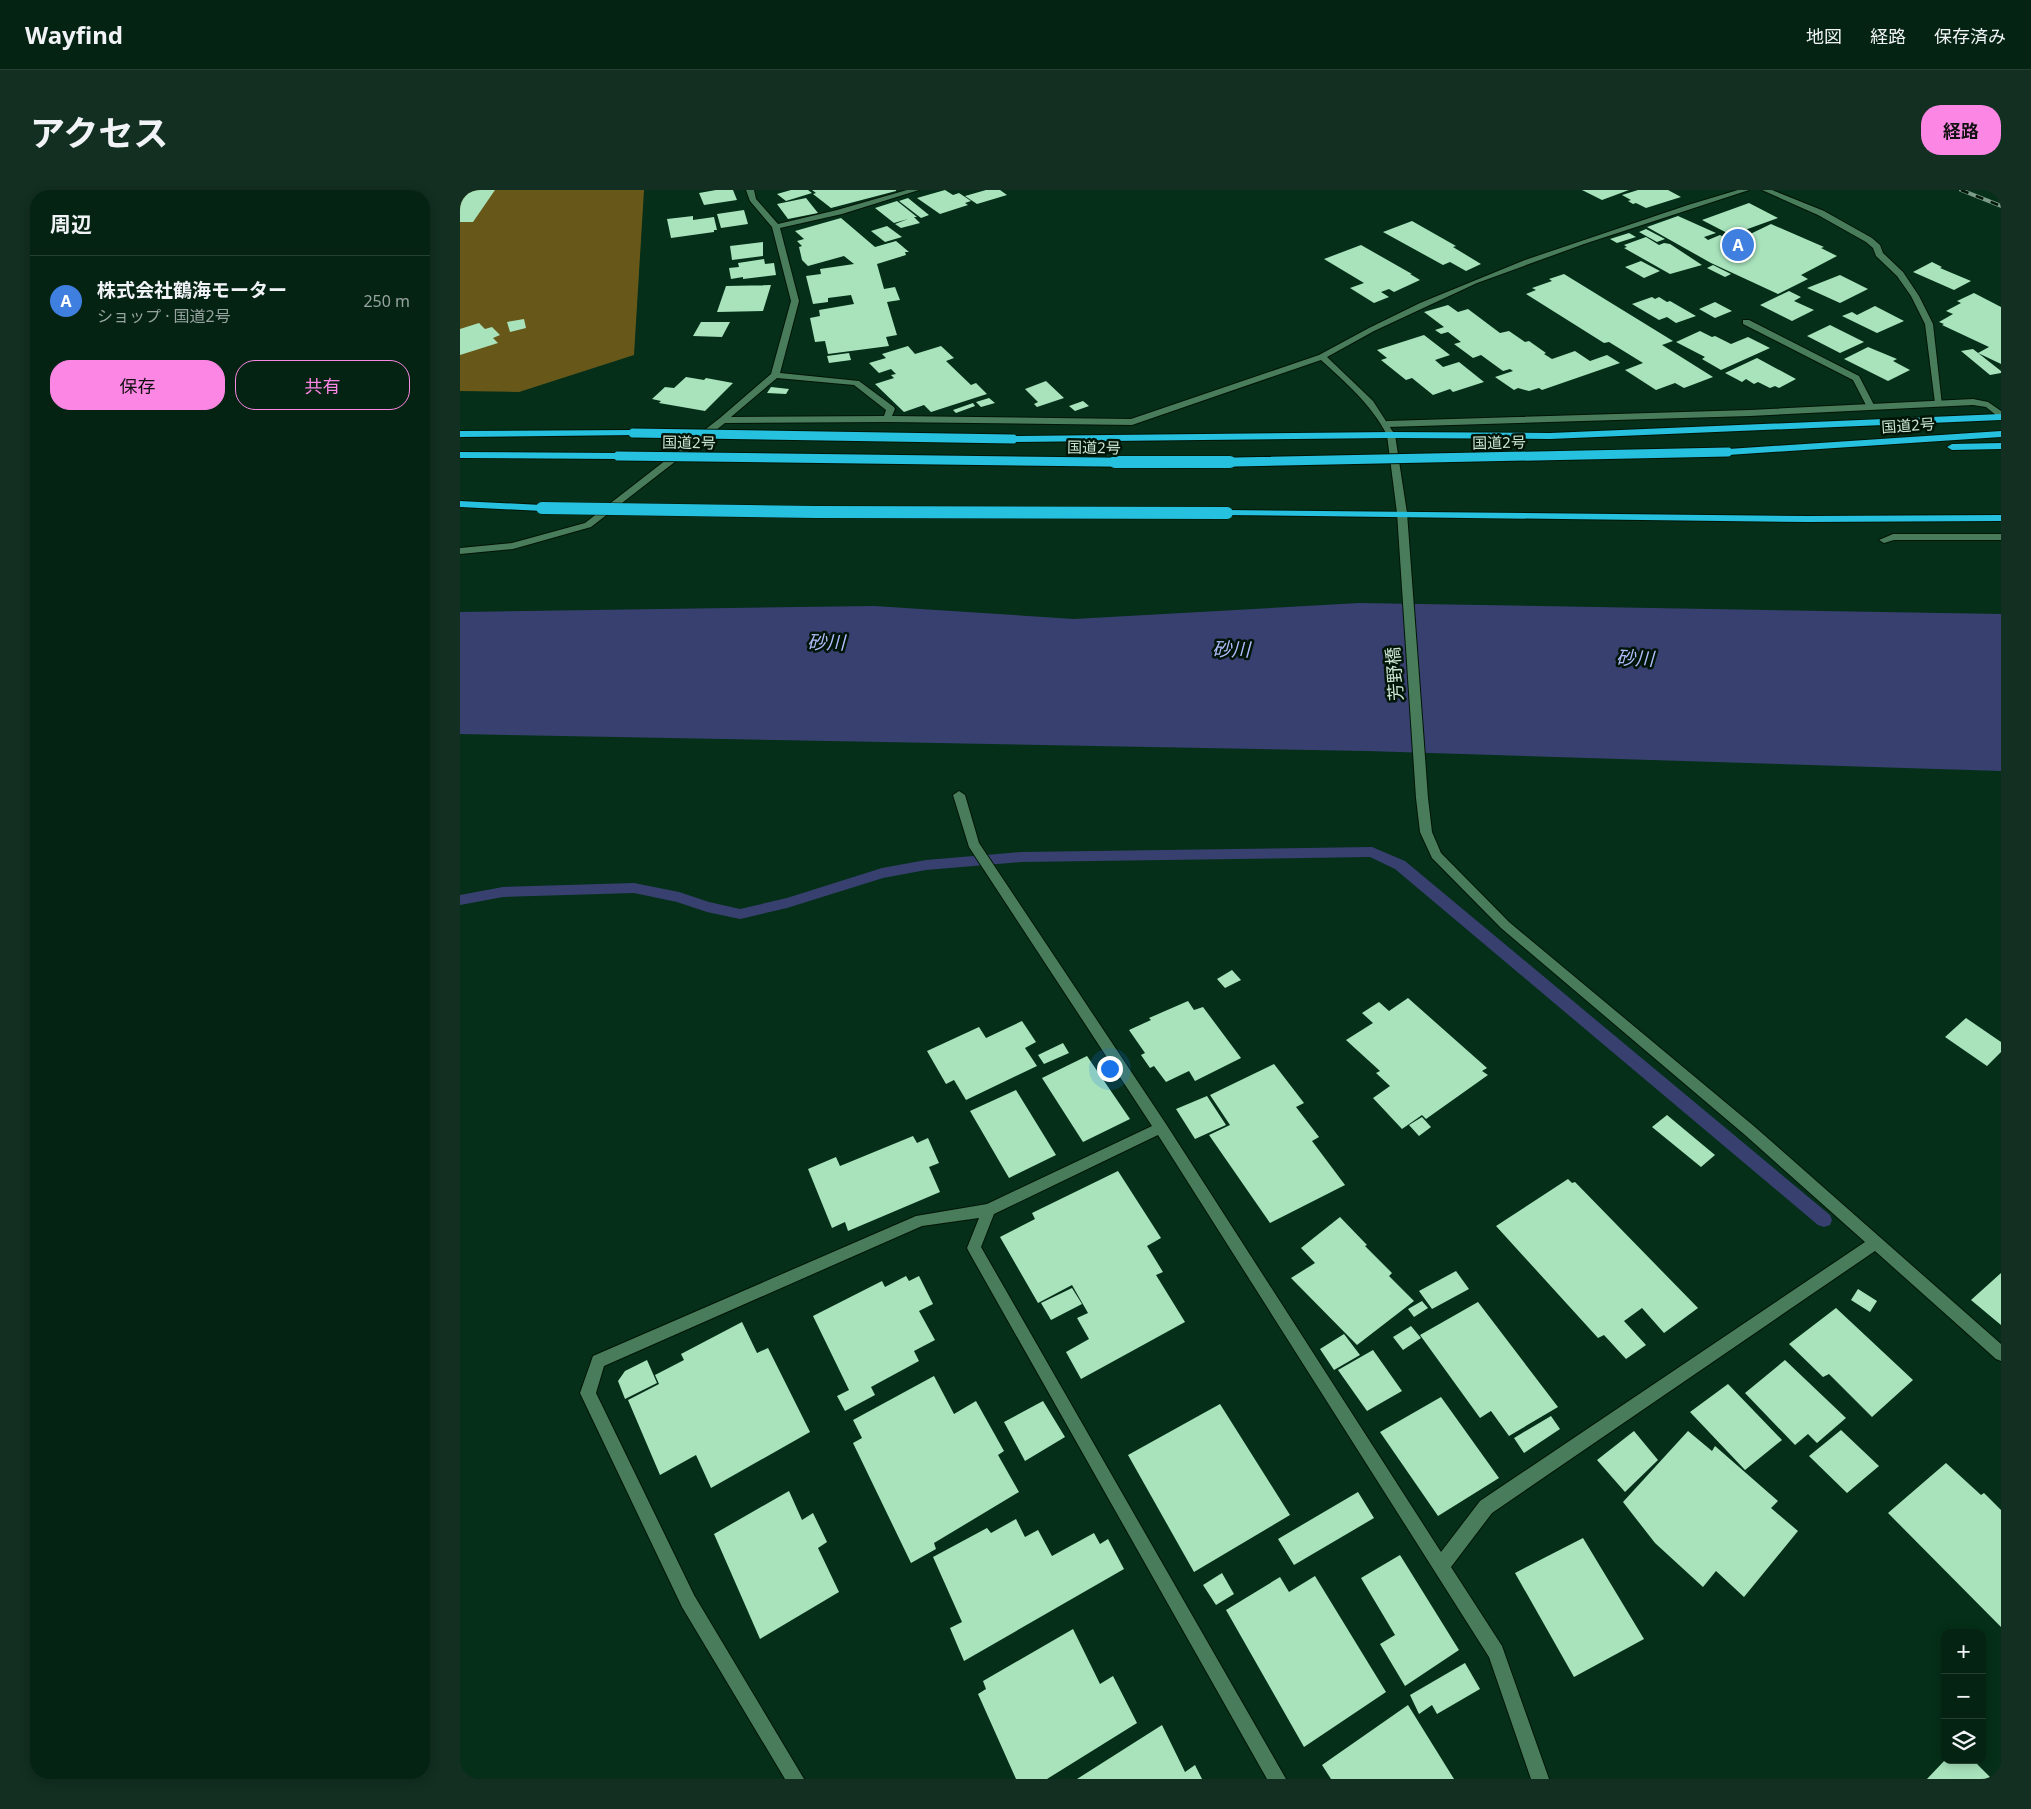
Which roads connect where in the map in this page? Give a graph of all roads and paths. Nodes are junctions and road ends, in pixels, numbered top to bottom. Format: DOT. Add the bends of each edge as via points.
graph roads {
  1 [pos="750,190"];
  2 [pos="915,190"];
  3 [pos="1745,190"];
  4 [pos="1766,190"];
  5 [pos="776,227"];
  6 [pos="1746,322"];
  7 [pos="1322,357"];
  8 [pos="775,375"];
  9 [pos="1939,403"];
  10 [pos="1871,407"];
  11 [pos="2001,417"];
  12 [pos="887,419"];
  13 [pos="723,420"];
  14 [pos="1387,424"];
  15 [pos="460,434"];
  16 [pos="2001,434"];
  17 [pos="1391,435"];
  18 [pos="2001,446"];
  19 [pos="1728,452"];
  20 [pos="460,455"];
  21 [pos="460,504"];
  22 [pos="1402,513"];
  23 [pos="2001,518"];
  24 [pos="2001,538"];
  25 [pos="1884,540"];
  26 [pos="460,551"];
  27 [pos="959,795"];
  28 [pos="1161,1128"];
  29 [pos="989,1210"];
  30 [pos="1876,1242"];
  31 [pos="2001,1354"];
  32 [pos="1441,1566"];
  33 [pos="795,1779"];
  34 [pos="1276,1779"];
  35 [pos="1540,1779"];
  1 -- 5 [label="street" via="753,199"];
  2 -- 5 [label="street"];
  3 -- 7 [label="street" via="1558,249 1410,310"];
  4 -- 9 [label="street" via="1821,213 1862,235 1900,274 1929,324"];
  5 -- 8 [label="street" via="795,301"];
  6 -- 10 [label="street" via="1856,378"];
  7 -- 12 [label="street" via="1132,422"];
  7 -- 14 [label="street, 芳野橋" via="1367,399"];
  8 -- 12 [label="street" via="856,383 891,409"];
  8 -- 13 [label="street"];
  9 -- 10 [label="street"];
  9 -- 11 [label="street" via="1985,403"];
  10 -- 14 [label="street"];
  11 -- 17 [label="highway" via="1550,436"];
  12 -- 13 [label="street"];
  13 -- 26 [label="street" via="588,525 513,546"];
  14 -- 17 [label="street, 芳野橋"];
  15 -- 17 [label="highway, bridge" via="1013,438"];
  16 -- 19 [label="highway, 国道2号"];
  17 -- 22 [label="street, 芳野橋"];
  18 -- 19 [label="highway, 国道2号"];
  19 -- 20 [label="highway, 国道2号, bridge" via="1187,463"];
  21 -- 22 [label="highway, bridge" via="816,512"];
  22 -- 23 [label="highway" via="1807,519"];
  22 -- 30 [label="street, 芳野橋" via="1419,768 1426,832 1436,855 1505,926 1750,1131"];
  24 -- 25 [label="street" via="1893,537"];
  27 -- 28 [label="street" via="975,848"];
  28 -- 29 [label="street"];
  28 -- 32 [label="street"];
  29 -- 33 [label="street" via="921,1220 598,1361 588,1393 688,1601"];
  29 -- 34 [label="street" via="974,1248"];
  30 -- 31 [label="street, 芳野橋"];
  30 -- 32 [label="street" via="1486,1507"];
  32 -- 35 [label="street" via="1496,1652"];
}
